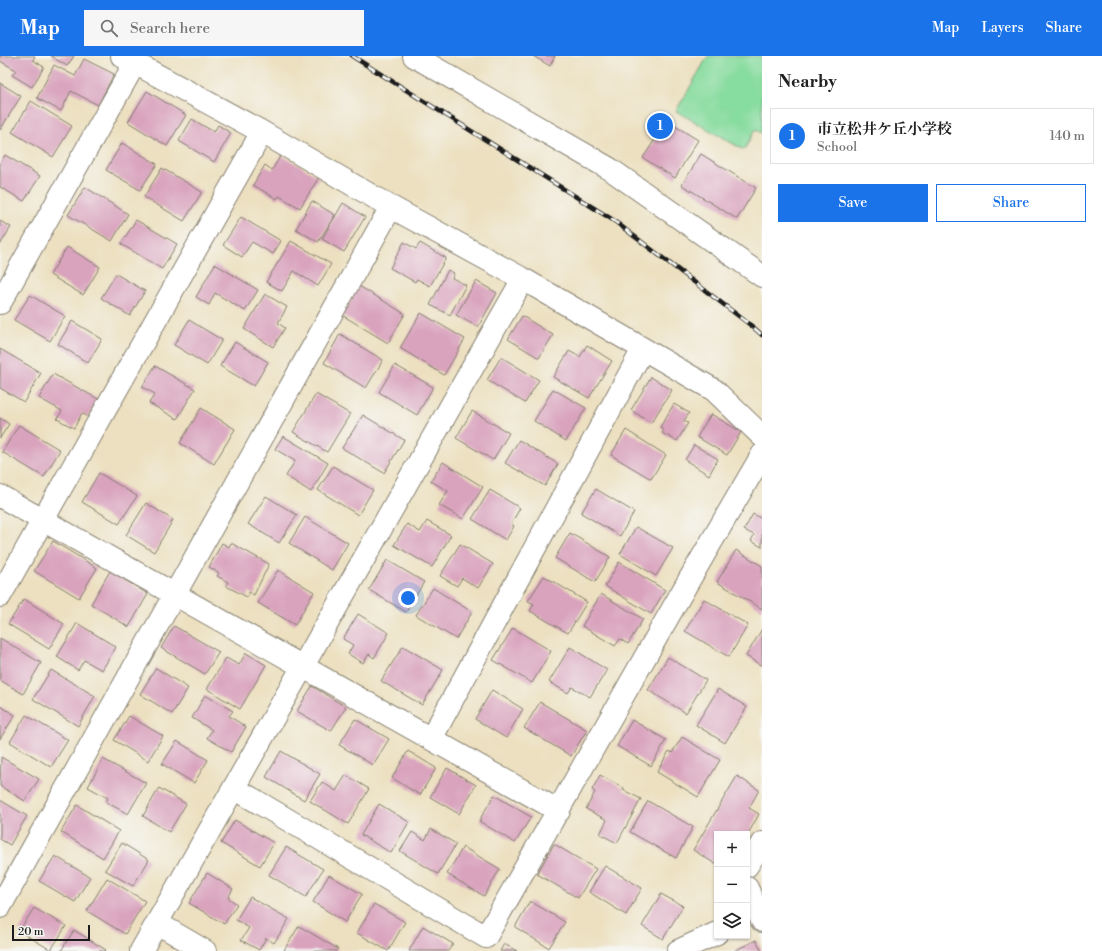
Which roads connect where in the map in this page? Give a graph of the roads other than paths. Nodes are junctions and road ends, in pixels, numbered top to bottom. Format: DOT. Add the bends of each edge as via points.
graph roads {
  1 [pos="414,56"];
  2 [pos="129,59"];
  3 [pos="262,132"];
  4 [pos="391,207"];
  5 [pos="762,276"];
  6 [pos="524,279"];
  7 [pos="0,302"];
  8 [pos="643,349"];
  9 [pos="762,436"];
  10 [pos="762,455"];
  11 [pos="0,496"];
  12 [pos="43,520"];
  13 [pos="175,594"];
  14 [pos="0,596"];
  15 [pos="303,667"];
  16 [pos="431,739"];
  17 [pos="234,788"];
  18 [pos="559,811"];
  19 [pos="762,843"];
  20 [pos="750,861"];
  21 [pos="750,897"];
  22 [pos="0,907"];
  23 [pos="757,917"];
  24 [pos="157,923"];
  25 [pos="714,934"];
  26 [pos="141,951"];
  27 [pos="205,951"];
  28 [pos="678,951"];
  1 -- 5 [label="street" via="610,169"];
  2 -- 3 [label="street"];
  2 -- 7 [label="street"];
  3 -- 4 [label="street"];
  3 -- 12 [label="street"];
  4 -- 6 [label="street"];
  4 -- 13 [label="street"];
  6 -- 8 [label="street"];
  6 -- 15 [label="street"];
  8 -- 9 [label="street" via="714,390"];
  8 -- 16 [label="street"];
  10 -- 18 [label="street"];
  11 -- 12 [label="street"];
  12 -- 13 [label="street"];
  12 -- 14 [label="street"];
  13 -- 15 [label="street"];
  13 -- 22 [label="street"];
  15 -- 16 [label="street"];
  15 -- 17 [label="street"];
  16 -- 18 [label="street"];
  17 -- 18 [label="street" via="486,938"];
  17 -- 24 [label="street"];
  19 -- 20 [label="street"];
  21 -- 23 [label="street"];
  24 -- 26 [label="street"];
  24 -- 27 [label="street"];
  25 -- 28 [label="street"];
}
